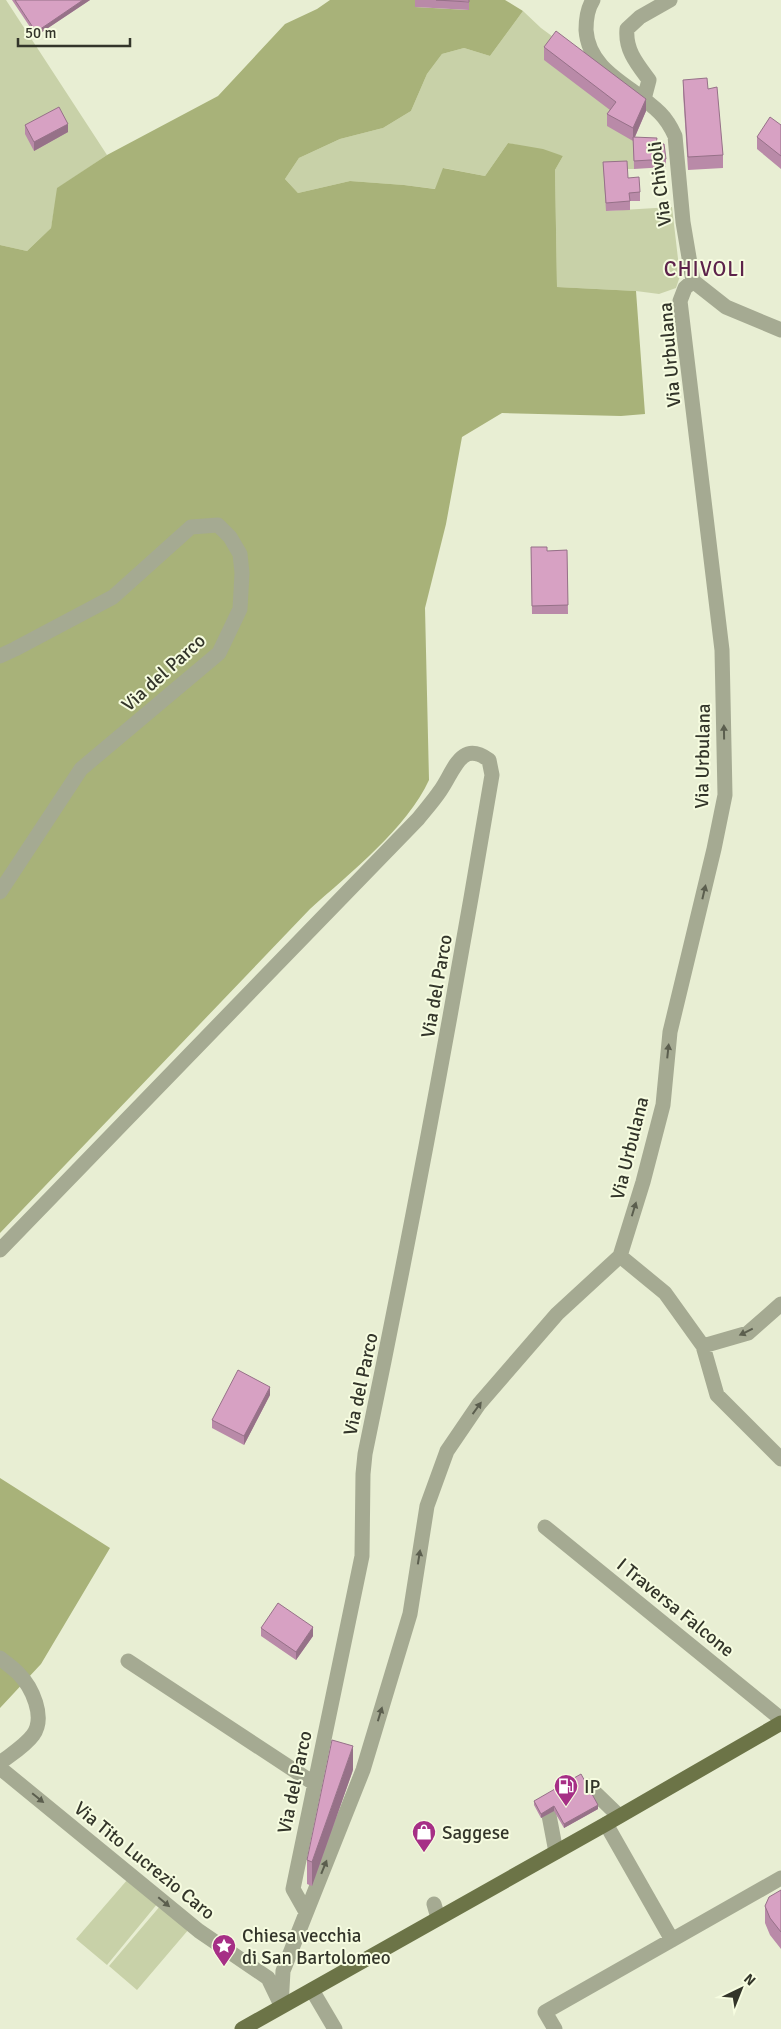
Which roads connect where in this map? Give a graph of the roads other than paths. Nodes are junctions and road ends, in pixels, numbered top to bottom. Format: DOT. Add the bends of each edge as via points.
graph roads {
  1 [pos="593,0"];
  2 [pos="670,0"];
  3 [pos="644,99"];
  4 [pos="693,281"];
  5 [pos="781,330"];
  6 [pos="0,656"];
  7 [pos="0,892"];
  8 [pos="0,1250"];
  9 [pos="620,1256"];
  10 [pos="781,1304"];
  11 [pos="702,1346"];
  12 [pos="781,1459"];
  13 [pos="545,1527"];
  14 [pos="0,1658"];
  15 [pos="128,1661"];
  16 [pos="781,1721"];
  17 [pos="0,1763"];
  18 [pos="0,1768"];
  19 [pos="314,1784"];
  20 [pos="588,1786"];
  21 [pos="548,1810"];
  22 [pos="612,1820"];
  23 [pos="556,1852"];
  24 [pos="781,1878"];
  25 [pos="306,1912"];
  26 [pos="672,1940"];
  27 [pos="312,1990"];
  28 [pos="281,2006"];
  29 [pos="242,2029"];
  30 [pos="335,2029"];
  31 [pos="555,2029"];
  1 -- 3 [label="street, Via Chivoli" via="586,19 588,44 594,56 613,76"];
  2 -- 3 [label="street" via="640,17 627,29 626,41 649,80"];
  3 -- 4 [label="street, Via Chivoli" via="670,124 675,136"];
  4 -- 5 [label="street" via="726,307"];
  9 -- 4 [label="street, Via Urbulana, one-way" via="663,1105 670,1032 725,795 722,650 680,300 685,288"];
  6 -- 7 [label="street, Via del Parco" via="113,597 191,527 218,525 240,554 240,609 219,653 81,769"];
  8 -- 19 [label="street, Via del Parco" via="418,819 441,790 457,762 466,754 480,753 489,760 492,775 460,970 366,1454 362,1556"];
  9 -- 11 [label="street" via="665,1294"];
  25 -- 9 [label="street, one-way" via="363,1770 410,1614 427,1506 447,1451 480,1404 557,1314"];
  10 -- 11 [label="street, one-way" via="748,1333"];
  11 -- 12 [label="street" via="717,1395"];
  13 -- 16 [label="street, I Traversa Falcone"];
  14 -- 17 [label="street" via="19,1674 38,1710 33,1735"];
  15 -- 19 [label="street"];
  16 -- 22 [label="main road"];
  18 -- 28 [label="street, Via Tito Lucrezio Caro, one-way" via="198,1931 268,1978"];
  19 -- 25 [label="street, Via del Parco" via="293,1889"];
  20 -- 22 [label="street"];
  21 -- 23 [label="street"];
  22 -- 23 [label="main road"];
  22 -- 26 [label="street"];
  23 -- 27 [label="main road" via="436,1911"];
  24 -- 26 [label="street"];
  25 -- 28 [label="street" via="283,1971"];
  26 -- 31 [label="street" via="545,2012"];
  27 -- 28 [label="main road"];
  27 -- 30 [label="street"];
  28 -- 29 [label="main road"];
}
